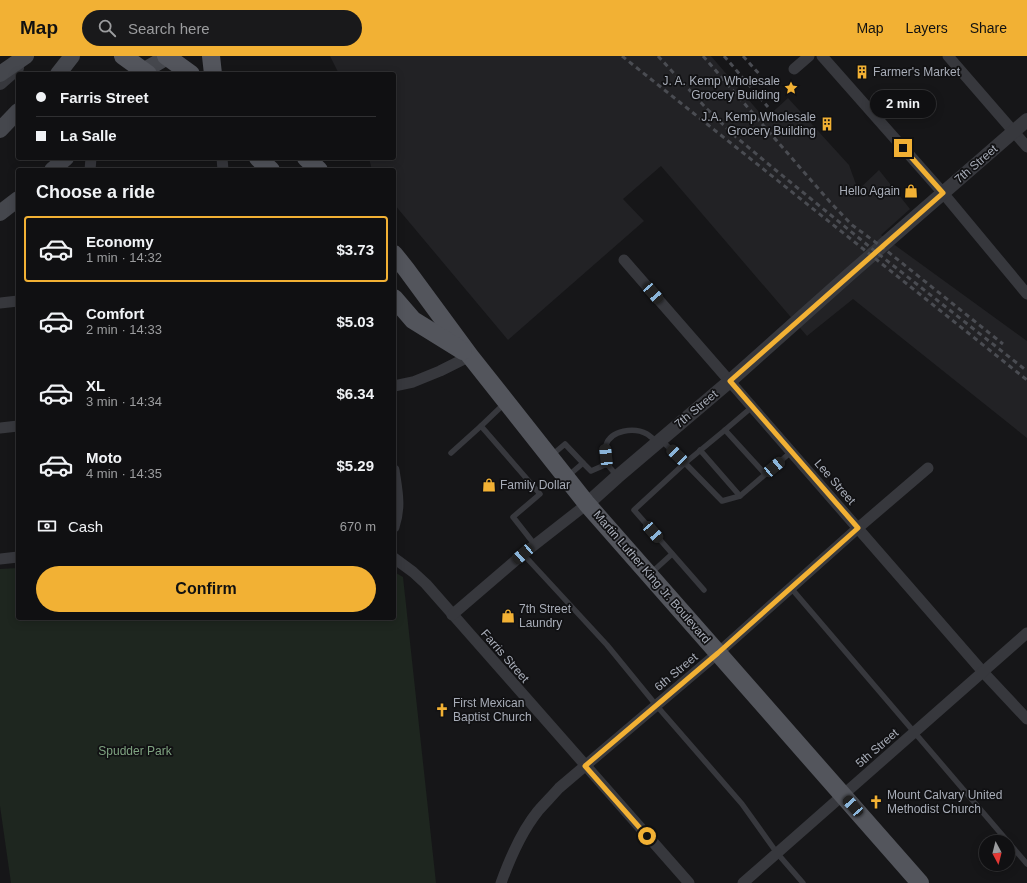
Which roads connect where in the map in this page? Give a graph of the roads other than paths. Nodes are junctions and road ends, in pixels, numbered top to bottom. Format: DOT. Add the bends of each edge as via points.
graph roads {
  1 [pos="27,56"];
  2 [pos="72,56"];
  3 [pos="123,56"];
  4 [pos="167,56"];
  5 [pos="211,56"];
  6 [pos="809,56"];
  7 [pos="822,56"];
  8 [pos="948,56"];
  9 [pos="794,69"];
  10 [pos="60,72"];
  11 [pos="146,72"];
  12 [pos="148,72"];
  13 [pos="188,72"];
  14 [pos="213,72"];
  15 [pos="0,74"];
  16 [pos="0,83"];
  17 [pos="10,118"];
  18 [pos="1027,120"];
  19 [pos="0,130"];
  20 [pos="1014,132"];
  21 [pos="1027,147"];
  22 [pos="64,160"];
  23 [pos="260,160"];
  24 [pos="308,160"];
  25 [pos="54,168"];
  26 [pos="269,168"];
  27 [pos="317,168"];
  28 [pos="943,193"];
  29 [pos="16,201"];
  30 [pos="0,213"];
  31 [pos="396,256"];
  32 [pos="624,260"];
  33 [pos="1027,294"];
  34 [pos="396,300"];
  35 [pos="16,301"];
  36 [pos="0,303"];
  37 [pos="470,356"];
  38 [pos="730,381"];
  39 [pos="396,386"];
  40 [pos="506,401"];
  41 [pos="752,407"];
  42 [pos="16,426"];
  43 [pos="481,426"];
  44 [pos="0,428"];
  45 [pos="725,430"];
  46 [pos="659,441"];
  47 [pos="700,450"];
  48 [pos="791,452"];
  49 [pos="451,453"];
  50 [pos="550,457"];
  51 [pos="583,463"];
  52 [pos="685,463"];
  53 [pos="607,464"];
  54 [pos="928,468"];
  55 [pos="765,474"];
  56 [pos="617,476"];
  57 [pos="566,477"];
  58 [pos="396,487"];
  59 [pos="740,496"];
  60 [pos="587,504"];
  61 [pos="396,520"];
  62 [pos="858,528"];
  63 [pos="536,545"];
  64 [pos="523,554"];
  65 [pos="672,554"];
  66 [pos="16,557"];
  67 [pos="0,559"];
  68 [pos="396,559"];
  69 [pos="649,574"];
  70 [pos="791,588"];
  71 [pos="704,590"];
  72 [pos="452,615"];
  73 [pos="1027,633"];
  74 [pos="718,653"];
  75 [pos="983,672"];
  76 [pos="656,705"];
  77 [pos="1027,719"];
  78 [pos="915,732"];
  79 [pos="585,766"];
  80 [pos="843,795"];
  81 [pos="777,853"];
  82 [pos="1027,864"];
  83 [pos="501,883"];
  84 [pos="689,883"];
  85 [pos="743,883"];
  86 [pos="803,883"];
  87 [pos="920,883"];
  1 -- 15 [label="main road"];
  1 -- 16 [label="street"];
  2 -- 10 [label="main road"];
  3 -- 11 [label="main road"];
  4 -- 12 [label="main road"];
  4 -- 13 [label="main road"];
  5 -- 14 [label="main road"];
  6 -- 9 [label="street"];
  7 -- 28 [label="street"];
  8 -- 20 [label="street"];
  17 -- 19 [label="main road"];
  18 -- 20 [label="street, 7th Street"];
  20 -- 21 [label="street"];
  20 -- 28 [label="street, 7th Street"];
  22 -- 25 [label="main road"];
  23 -- 26 [label="main road"];
  24 -- 27 [label="main road"];
  28 -- 33 [label="street"];
  28 -- 38 [label="street, 7th Street"];
  29 -- 30 [label="main road"];
  31 -- 37 [label="main road, Martin Luther King Jr. Boulevard"];
  32 -- 38 [label="street, Lee Street"];
  34 -- 37 [label="main road, Martin Luther King Jr. Boulevard" via="413,320"];
  35 -- 36 [label="street"];
  37 -- 39 [label="street" via="413,382"];
  37 -- 40 [label="main road, Martin Luther King Jr. Boulevard"];
  38 -- 41 [label="street, Lee Street"];
  38 -- 46 [label="street, 7th Street"];
  40 -- 43 [label="lane"];
  40 -- 50 [label="main road, Martin Luther King Jr. Boulevard"];
  41 -- 45 [label="lane"];
  41 -- 48 [label="street, Lee Street"];
  42 -- 44 [label="street"];
  43 -- 49 [label="lane"];
  43 -- 63 [label="lane" via="540,494 513,518"];
  45 -- 47 [label="lane"];
  45 -- 55 [label="lane"];
  46 -- 52 [label="lane"];
  46 -- 53 [label="lane" via="646,433 633,430 618,432 610,438 606,447"];
  46 -- 56 [label="street, 7th Street"];
  47 -- 52 [label="lane"];
  47 -- 59 [label="lane"];
  48 -- 55 [label="lane"];
  48 -- 62 [label="street, Lee Street"];
  50 -- 51 [label="lane" via="565,444"];
  50 -- 57 [label="main road, Martin Luther King Jr. Boulevard"];
  51 -- 53 [label="lane" via="591,471"];
  51 -- 57 [label="lane"];
  52 -- 59 [label="lane" via="722,501"];
  52 -- 65 [label="lane" via="634,510"];
  53 -- 56 [label="lane"];
  54 -- 62 [label="street, 6th Street"];
  55 -- 59 [label="lane"];
  56 -- 60 [label="street, 7th Street"];
  57 -- 60 [label="main road, Martin Luther King Jr. Boulevard"];
  58 -- 61 [label="street"];
  60 -- 63 [label="street, 7th Street"];
  60 -- 69 [label="main road, Martin Luther King Jr. Boulevard"];
  62 -- 70 [label="street, 6th Street"];
  62 -- 75 [label="street, Lee Street"];
  63 -- 64 [label="street, 7th Street"];
  64 -- 72 [label="street, 7th Street"];
  64 -- 76 [label="lane" via="607,645"];
  65 -- 69 [label="lane"];
  65 -- 71 [label="lane"];
  66 -- 67 [label="street"];
  68 -- 72 [label="street, Farris Street" via="413,572"];
  69 -- 74 [label="main road, Martin Luther King Jr. Boulevard"];
  70 -- 74 [label="street, 6th Street"];
  70 -- 78 [label="lane"];
  72 -- 79 [label="street, Farris Street"];
  73 -- 75 [label="street, 5th Street"];
  74 -- 76 [label="street, 6th Street"];
  74 -- 80 [label="main road, Martin Luther King Jr. Boulevard"];
  75 -- 77 [label="street, Lee Street"];
  75 -- 78 [label="street, 5th Street"];
  76 -- 79 [label="street, 6th Street"];
  76 -- 81 [label="lane" via="742,804"];
  78 -- 80 [label="street, 5th Street"];
  78 -- 82 [label="lane"];
  79 -- 83 [label="street, 6th Street" via="559,788 533,818 515,848"];
  79 -- 84 [label="street, Farris Street"];
  80 -- 81 [label="street, 5th Street"];
  80 -- 87 [label="main road, Martin Luther King Jr. Boulevard"];
  81 -- 85 [label="street, 5th Street"];
  81 -- 86 [label="lane"];
}
